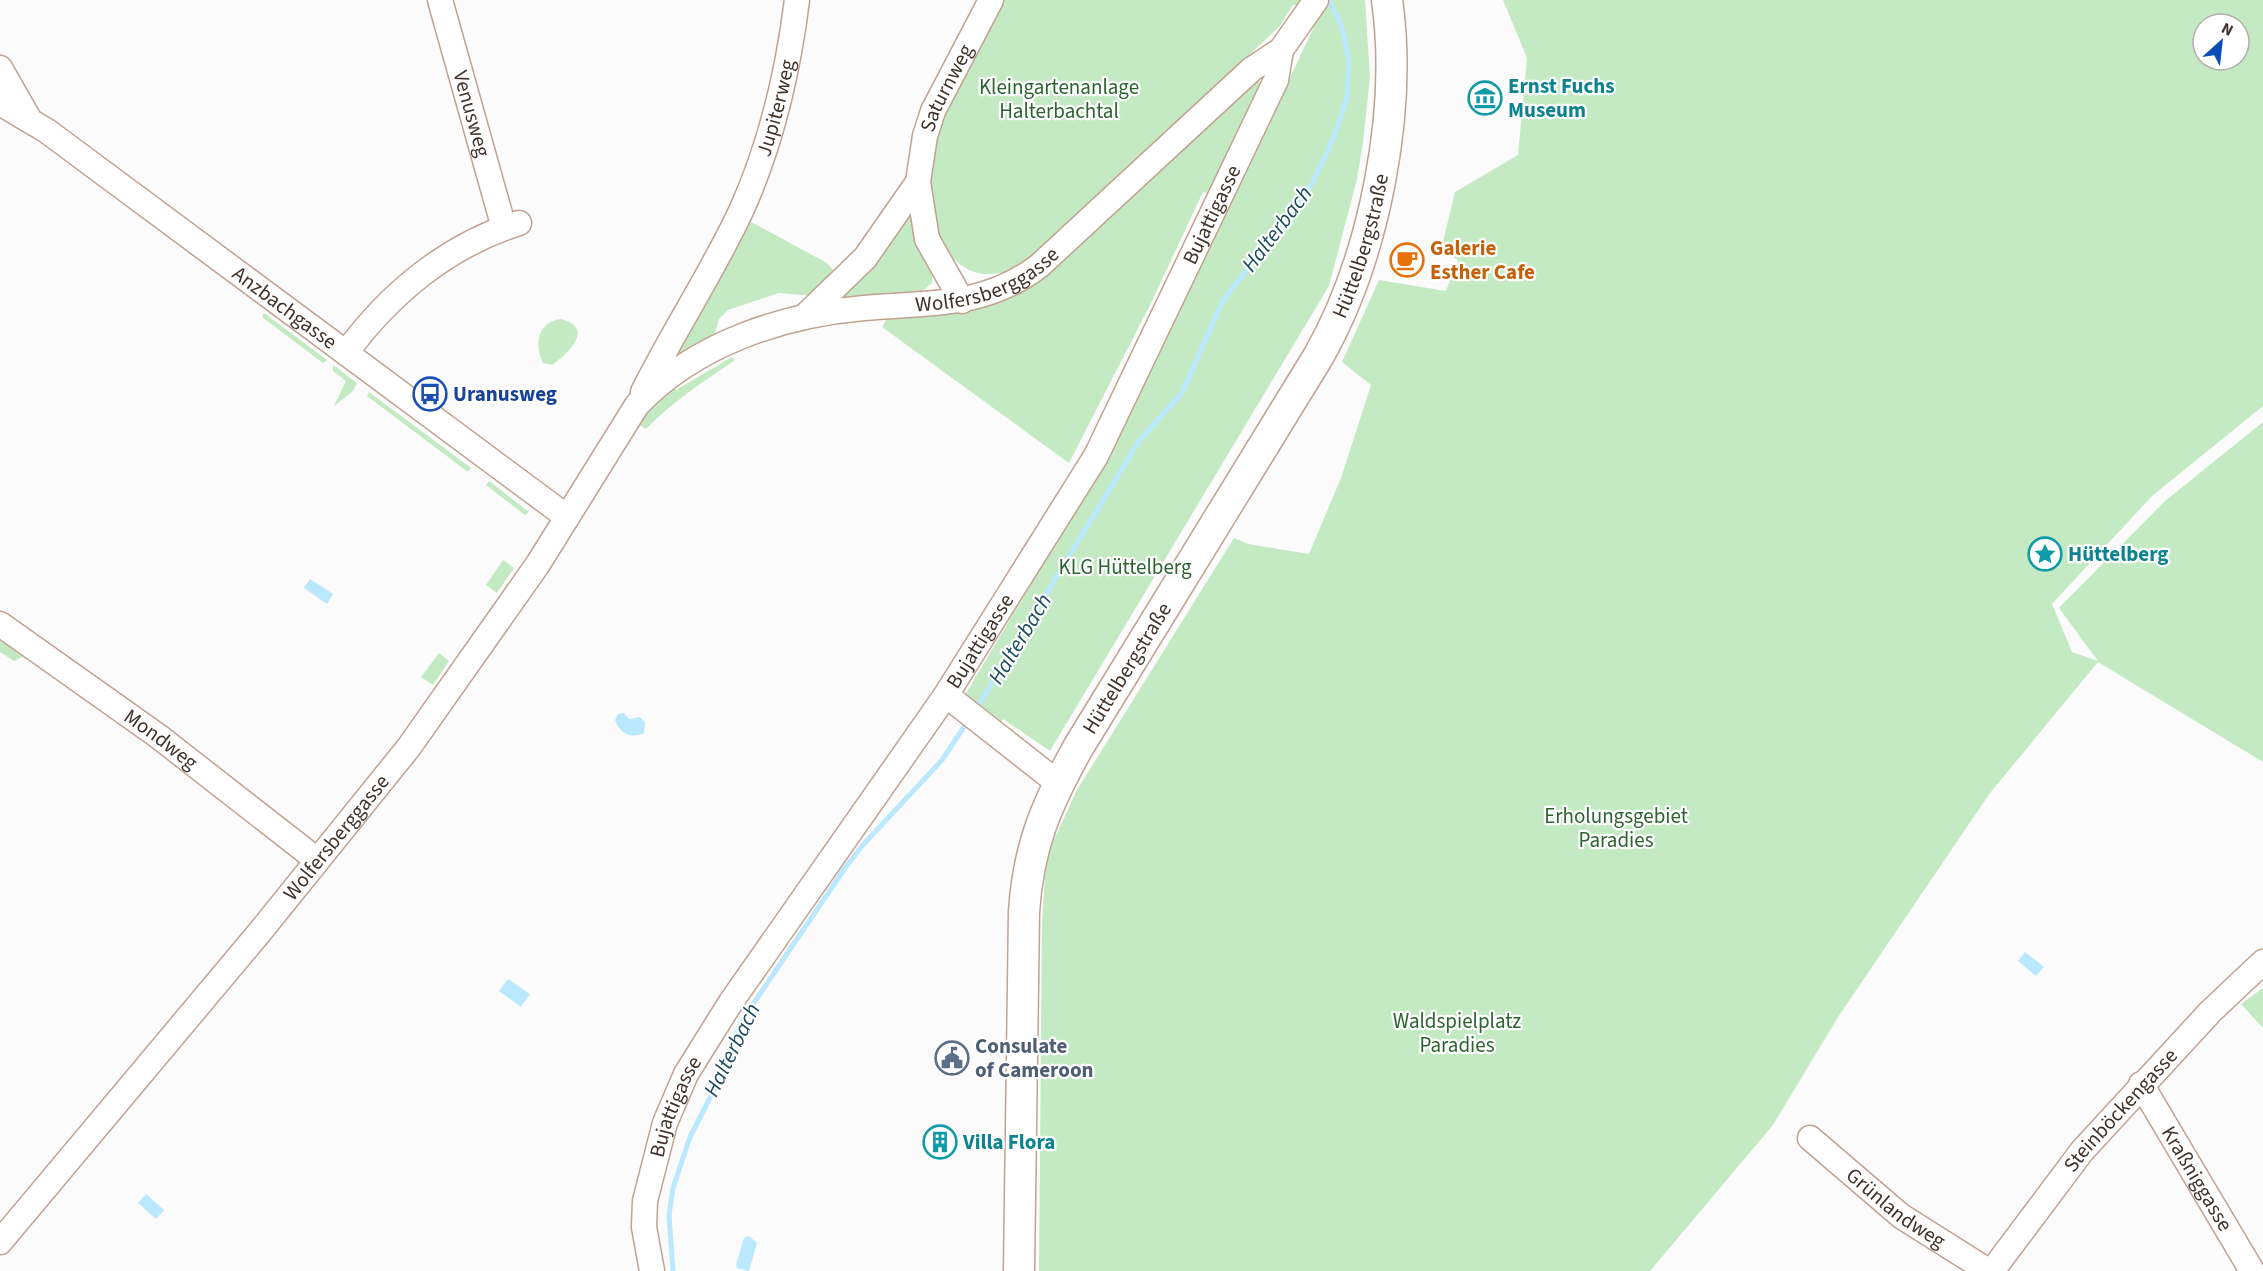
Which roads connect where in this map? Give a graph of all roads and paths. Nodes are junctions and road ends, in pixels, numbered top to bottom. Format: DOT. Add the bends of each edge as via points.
graph roads {
  1 [pos="440,0"];
  2 [pos="796,0"];
  3 [pos="991,0"];
  4 [pos="1387,0"];
  5 [pos="1312,7"];
  6 [pos="1281,50"];
  7 [pos="0,68"];
  8 [pos="0,103"];
  9 [pos="28,117"];
  10 [pos="918,182"];
  11 [pos="740,212"];
  12 [pos="962,301"];
  13 [pos="804,317"];
  14 [pos="346,353"];
  15 [pos="637,405"];
  16 [pos="567,517"];
  17 [pos="0,624"];
  18 [pos="955,702"];
  19 [pos="1058,783"];
  20 [pos="317,860"];
  21 [pos="2263,962"];
  22 [pos="2141,1084"];
  23 [pos="1810,1138"];
  24 [pos="0,1242"];
  25 [pos="652,1271"];
  26 [pos="1019,1271"];
  27 [pos="1990,1271"];
  28 [pos="2252,1271"];
  1 -- 14 [label="street, Venusweg" via="511,225 460,250 412,281 367,324"];
  2 -- 11 [label="street, Jupiterweg" via="781,92"];
  3 -- 10 [label="street, Saturnweg" via="933,111"];
  4 -- 19 [label="main road, Hüttelbergstraße" via="1391,74 1385,142 1368,228 1344,306 1318,357"];
  5 -- 6 [label="street, Bujattigasse"];
  6 -- 12 [label="street, Wolfersberggasse" via="1252,69 1039,266 1010,285"];
  6 -- 18 [label="street, Bujattigasse" via="1276,80 1110,429"];
  7 -- 9 [label="street"];
  8 -- 9 [label="street, Anzbachgasse"];
  9 -- 14 [label="street, Anzbachgasse"];
  10 -- 12 [label="street, Saturnweg" via="927,239"];
  10 -- 13 [label="street, Saturnweg" via="865,258"];
  11 -- 15 [label="street, Wolfersberggasse"];
  12 -- 13 [label="street, Wolfersberggasse"];
  13 -- 15 [label="street, Wolfersberggasse" via="749,333 711,351 665,379"];
  14 -- 16 [label="street, Anzbachgasse"];
  15 -- 16 [label="street, Wolfersberggasse"];
  16 -- 20 [label="street, Wolfersberggasse" via="441,704"];
  17 -- 20 [label="street, Mondweg" via="158,736"];
  18 -- 19 [label="street"];
  18 -- 25 [label="street, Bujattigasse" via="731,1002 686,1074 663,1131 645,1201 644,1227"];
  19 -- 26 [label="main road, Hüttelbergstraße" via="1035,836 1025,892"];
  20 -- 24 [label="street, Wolfersberggasse"];
  21 -- 22 [label="street, Steinböckengasse"];
  22 -- 27 [label="street, Steinböckengasse" via="2082,1151"];
  22 -- 28 [label="street, Kraßniggasse"];
  23 -- 27 [label="street, Grünlandweg" via="1901,1216"];
}
